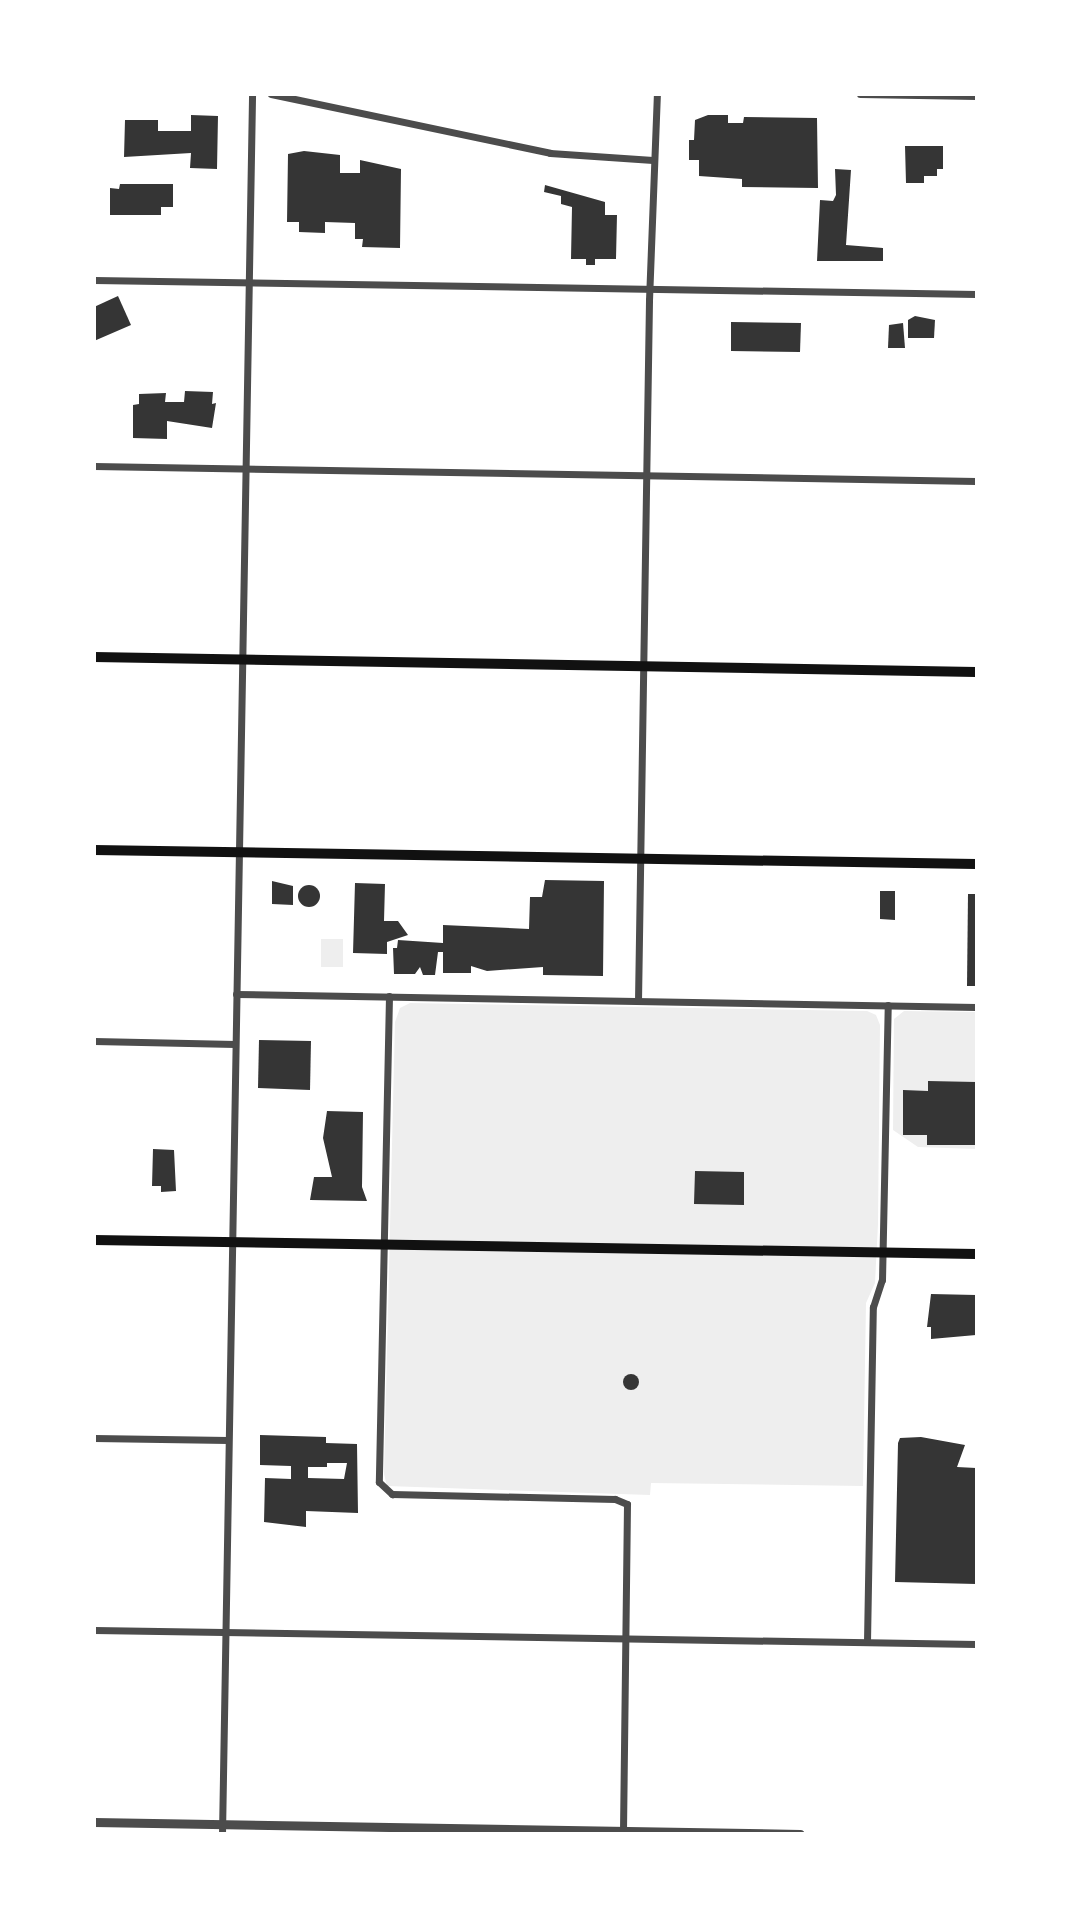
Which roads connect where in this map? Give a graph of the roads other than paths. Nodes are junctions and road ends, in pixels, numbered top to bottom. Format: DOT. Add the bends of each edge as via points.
graph roads {
  1 [pos="252,94"];
  2 [pos="271,94"];
  3 [pos="657,94"];
  4 [pos="860,94"];
  5 [pos="976,96"];
  6 [pos="653,160"];
  7 [pos="94,280"];
  8 [pos="248,283"];
  9 [pos="650,289"];
  10 [pos="976,294"];
  11 [pos="94,466"];
  12 [pos="244,468"];
  13 [pos="646,476"];
  14 [pos="976,481"];
  15 [pos="94,657"];
  16 [pos="241,660"];
  17 [pos="643,667"];
  18 [pos="976,672"];
  19 [pos="94,850"];
  20 [pos="238,852"];
  21 [pos="640,859"];
  22 [pos="976,864"];
  23 [pos="236,994"];
  24 [pos="389,996"];
  25 [pos="638,1001"];
  26 [pos="888,1005"];
  27 [pos="976,1007"];
  28 [pos="94,1041"];
  29 [pos="235,1044"];
  30 [pos="94,1240"];
  31 [pos="232,1242"];
  32 [pos="384,1244"];
  33 [pos="883,1253"];
  34 [pos="976,1254"];
  35 [pos="94,1438"];
  36 [pos="228,1440"];
  37 [pos="94,1630"];
  38 [pos="225,1632"];
  39 [pos="626,1638"];
  40 [pos="867,1642"];
  41 [pos="976,1644"];
  42 [pos="94,1822"];
  43 [pos="222,1829"];
  44 [pos="623,1832"];
  45 [pos="800,1833"];
  1 -- 8 [label="street"];
  2 -- 6 [label="street" via="550,153"];
  3 -- 6 [label="street"];
  4 -- 5 [label="street"];
  6 -- 9 [label="street"];
  7 -- 8 [label="street"];
  8 -- 9 [label="street"];
  8 -- 12 [label="street"];
  9 -- 10 [label="street"];
  9 -- 13 [label="street"];
  11 -- 12 [label="street"];
  12 -- 13 [label="street"];
  12 -- 16 [label="street"];
  13 -- 14 [label="street"];
  13 -- 17 [label="street"];
  15 -- 16 [label="main road"];
  16 -- 17 [label="main road"];
  16 -- 20 [label="street"];
  17 -- 18 [label="main road"];
  17 -- 21 [label="street"];
  19 -- 20 [label="main road"];
  20 -- 21 [label="main road"];
  20 -- 23 [label="street"];
  21 -- 22 [label="main road"];
  21 -- 25 [label="street"];
  23 -- 24 [label="street"];
  23 -- 29 [label="street"];
  24 -- 25 [label="street"];
  24 -- 32 [label="street"];
  25 -- 26 [label="street"];
  26 -- 27 [label="street"];
  26 -- 33 [label="street"];
  28 -- 29 [label="street"];
  29 -- 31 [label="street"];
  30 -- 31 [label="main road"];
  31 -- 32 [label="main road"];
  31 -- 36 [label="street"];
  32 -- 33 [label="main road"];
  32 -- 39 [label="street" via="378,1473 383,1490 392,1494 615,1499 627,1504"];
  33 -- 34 [label="main road"];
  33 -- 40 [label="street" via="880,1292 873,1307"];
  35 -- 36 [label="street"];
  36 -- 38 [label="street"];
  37 -- 38 [label="street"];
  38 -- 39 [label="street"];
  38 -- 43 [label="street"];
  39 -- 40 [label="street"];
  39 -- 44 [label="street"];
  40 -- 41 [label="street"];
  42 -- 43 [label="street"];
  43 -- 44 [label="street"];
  44 -- 45 [label="street"];
}
